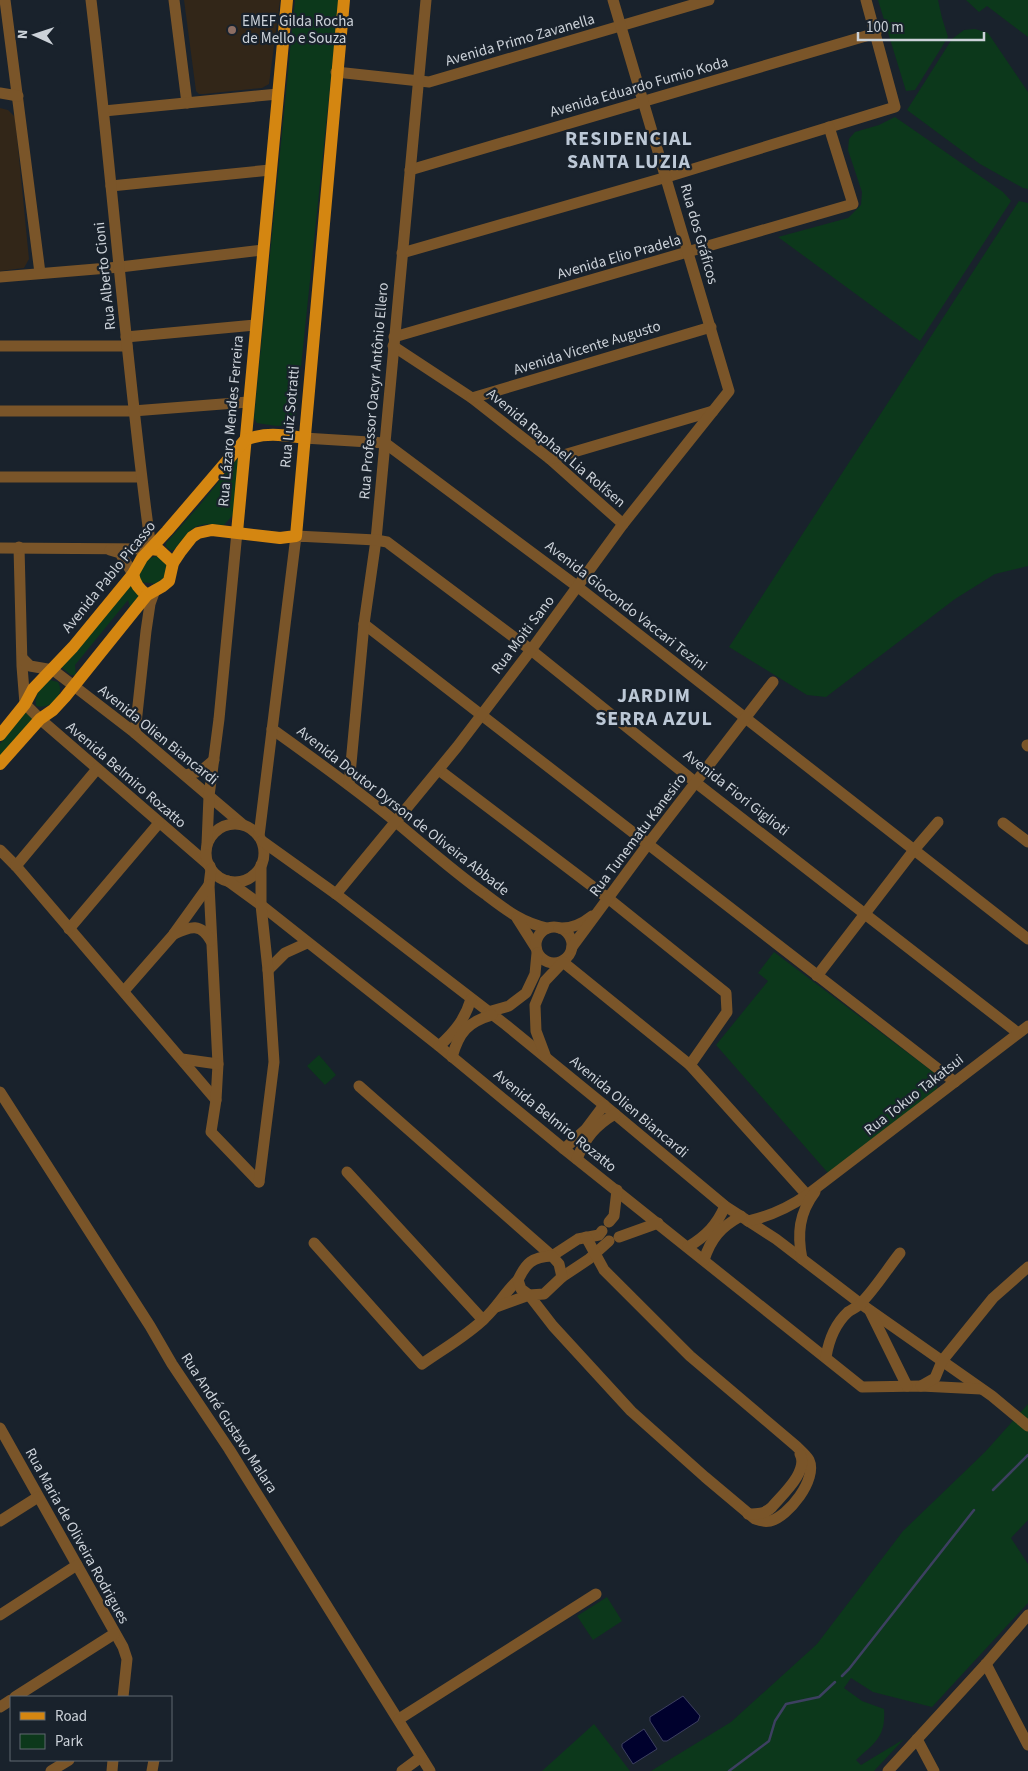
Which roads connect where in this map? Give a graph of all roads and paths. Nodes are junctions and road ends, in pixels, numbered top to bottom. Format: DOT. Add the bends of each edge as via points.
graph roads {
  1 [pos="92,0"];
  2 [pos="174,0"];
  3 [pos="287,0"];
  4 [pos="344,0"];
  5 [pos="613,0"];
  6 [pos="709,0"];
  7 [pos="866,0"];
  8 [pos="428,1"];
  9 [pos="4,3"];
  10 [pos="621,27"];
  11 [pos="876,32"];
  12 [pos="336,72"];
  13 [pos="418,81"];
  14 [pos="0,94"];
  15 [pos="278,94"];
  16 [pos="18,96"];
  17 [pos="643,102"];
  18 [pos="187,103"];
  19 [pos="104,112"];
  20 [pos="829,127"];
  21 [pos="270,170"];
  22 [pos="410,170"];
  23 [pos="667,177"];
  24 [pos="111,186"];
  25 [pos="263,250"];
  26 [pos="688,252"];
  27 [pos="402,253"];
  28 [pos="120,267"];
  29 [pos="40,273"];
  30 [pos="0,278"];
  31 [pos="256,325"];
  32 [pos="711,327"];
  33 [pos="393,341"];
  34 [pos="127,342"];
  35 [pos="0,346"];
  36 [pos="729,391"];
  37 [pos="472,398"];
  38 [pos="248,402"];
  39 [pos="0,411"];
  40 [pos="133,411"];
  41 [pos="713,411"];
  42 [pos="304,438"];
  43 [pos="245,440"];
  44 [pos="385,443"];
  45 [pos="550,459"];
  46 [pos="0,477"];
  47 [pos="141,477"];
  48 [pos="623,524"];
  49 [pos="237,532"];
  50 [pos="296,536"];
  51 [pos="376,540"];
  52 [pos="19,547"];
  53 [pos="0,548"];
  54 [pos="104,548"];
  55 [pos="151,549"];
  56 [pos="173,563"];
  57 [pos="133,574"];
  58 [pos="578,587"];
  59 [pos="151,593"];
  60 [pos="364,624"];
  61 [pos="531,650"];
  62 [pos="23,659"];
  63 [pos="53,670"];
  64 [pos="773,682"];
  65 [pos="74,686"];
  66 [pos="25,704"];
  67 [pos="481,714"];
  68 [pos="744,718"];
  69 [pos="40,719"];
  70 [pos="272,728"];
  71 [pos="135,733"];
  72 [pos="0,735"];
  73 [pos="214,760"];
  74 [pos="0,764"];
  75 [pos="98,769"];
  76 [pos="438,770"];
  77 [pos="185,775"];
  78 [pos="695,782"];
  79 [pos="350,785"];
  80 [pos="209,796"];
  81 [pos="396,822"];
  82 [pos="938,822"];
  83 [pos="159,823"];
  84 [pos="1003,823"];
  85 [pos="242,824"];
  86 [pos="261,839"];
  87 [pos="1028,842"];
  88 [pos="207,844"];
  89 [pos="648,844"];
  90 [pos="0,850"];
  91 [pos="914,850"];
  92 [pos="16,866"];
  93 [pos="261,866"];
  94 [pos="210,868"];
  95 [pos="228,881"];
  96 [pos="209,884"];
  97 [pos="336,894"];
  98 [pos="609,898"];
  99 [pos="261,905"];
  100 [pos="600,911"];
  101 [pos="865,914"];
  102 [pos="516,917"];
  103 [pos="547,928"];
  104 [pos="559,928"];
  105 [pos="69,929"];
  106 [pos="173,934"];
  107 [pos="1028,939"];
  108 [pos="212,942"];
  109 [pos="307,943"];
  110 [pos="572,947"];
  111 [pos="537,950"];
  112 [pos="563,962"];
  113 [pos="268,970"];
  114 [pos="817,976"];
  115 [pos="124,991"];
  116 [pos="471,999"];
  117 [pos="490,1014"];
  118 [pos="1028,1026"];
  119 [pos="1018,1033"];
  120 [pos="439,1046"];
  121 [pos="452,1057"];
  122 [pos="546,1058"];
  123 [pos="182,1059"];
  124 [pos="218,1064"];
  125 [pos="690,1065"];
  126 [pos="955,1082"];
  127 [pos="359,1086"];
  128 [pos="0,1092"];
  129 [pos="216,1100"];
  130 [pos="604,1104"];
  131 [pos="615,1114"];
  132 [pos="564,1149"];
  133 [pos="577,1159"];
  134 [pos="347,1172"];
  135 [pos="819,1186"];
  136 [pos="617,1190"];
  137 [pos="807,1195"];
  138 [pos="725,1206"];
  139 [pos="744,1218"];
  140 [pos="609,1223"];
  141 [pos="658,1223"];
  142 [pos="529,1235"];
  143 [pos="586,1237"];
  144 [pos="619,1237"];
  145 [pos="314,1243"];
  146 [pos="688,1247"];
  147 [pos="900,1252"];
  148 [pos="596,1254"];
  149 [pos="552,1256"];
  150 [pos="535,1258"];
  151 [pos="802,1259"];
  152 [pos="704,1260"];
  153 [pos="1028,1268"];
  154 [pos="562,1277"];
  155 [pos="518,1280"];
  156 [pos="544,1294"];
  157 [pos="529,1295"];
  158 [pos="496,1307"];
  159 [pos="865,1307"];
  160 [pos="545,1316"];
  161 [pos="483,1320"];
  162 [pos="826,1357"];
  163 [pos="942,1361"];
  164 [pos="907,1386"];
  165 [pos="921,1386"];
  166 [pos="982,1389"];
  167 [pos="1028,1426"];
  168 [pos="0,1428"];
  169 [pos="38,1497"];
  170 [pos="0,1521"];
  171 [pos="77,1565"];
  172 [pos="596,1594"];
  173 [pos="0,1615"];
  174 [pos="1026,1617"];
  175 [pos="114,1634"];
  176 [pos="986,1664"];
  177 [pos="18,1696"];
  178 [pos="123,1696"];
  179 [pos="399,1719"];
  180 [pos="917,1739"];
  181 [pos="1028,1745"];
  182 [pos="421,1757"];
  183 [pos="67,1761"];
  184 [pos="51,1771"];
  185 [pos="402,1771"];
  186 [pos="430,1771"];
  187 [pos="888,1771"];
  188 [pos="934,1771"];
  1 -- 19 [label="street, Rua Alberto Cioni"];
  2 -- 18 [label="street"];
  3 -- 15 [label="main road, Rua Lázaro Mendes Ferreira"];
  4 -- 12 [label="main road, Rua Luiz Sotratti"];
  5 -- 10 [label="street, Rua dos Gráficos"];
  6 -- 10 [label="street, Avenida Primo Zavanella"];
  7 -- 11 [label="street"];
  8 -- 13 [label="street, Rua Professor Oacyr Antônio Ellero"];
  9 -- 16 [label="street"];
  10 -- 13 [label="street, Avenida Primo Zavanella" via="430,82"];
  10 -- 17 [label="street, Rua dos Gráficos"];
  11 -- 17 [label="street, Avenida Eduardo Fumio Koda"];
  11 -- 20 [label="street" via="895,107"];
  12 -- 13 [label="street, Avenida Primo Zavanella"];
  12 -- 42 [label="main road, Rua Luiz Sotratti"];
  13 -- 22 [label="street, Rua Professor Oacyr Antônio Ellero"];
  14 -- 16 [label="street"];
  15 -- 18 [label="street"];
  15 -- 21 [label="main road, Rua Lázaro Mendes Ferreira"];
  16 -- 29 [label="street"];
  17 -- 22 [label="street, Avenida Eduardo Fumio Koda"];
  17 -- 23 [label="street, Rua dos Gráficos"];
  18 -- 19 [label="street"];
  19 -- 24 [label="street, Rua Alberto Cioni"];
  20 -- 23 [label="street"];
  20 -- 26 [label="street, Avenida Elio Pradela" via="853,204"];
  21 -- 24 [label="street"];
  21 -- 25 [label="main road, Rua Lázaro Mendes Ferreira"];
  22 -- 27 [label="street, Rua Professor Oacyr Antônio Ellero"];
  23 -- 26 [label="street, Rua dos Gráficos"];
  23 -- 27 [label="street"];
  24 -- 28 [label="street, Rua Alberto Cioni"];
  25 -- 28 [label="street"];
  25 -- 31 [label="main road, Rua Lázaro Mendes Ferreira"];
  26 -- 32 [label="street, Rua dos Gráficos"];
  26 -- 33 [label="street, Avenida Elio Pradela"];
  27 -- 33 [label="street, Rua Professor Oacyr Antônio Ellero"];
  28 -- 29 [label="street"];
  28 -- 34 [label="street, Rua Alberto Cioni"];
  29 -- 30 [label="street"];
  31 -- 34 [label="street"];
  31 -- 38 [label="main road, Rua Lázaro Mendes Ferreira"];
  32 -- 36 [label="street, Rua dos Gráficos"];
  32 -- 37 [label="street, Avenida Vicente Augusto"];
  33 -- 37 [label="street, Avenida Raphael Lia Rolfsen"];
  33 -- 44 [label="street, Rua Professor Oacyr Antônio Ellero"];
  34 -- 35 [label="street"];
  34 -- 40 [label="street, Rua Alberto Cioni"];
  36 -- 41 [label="street, Rua Moiti Sano"];
  37 -- 45 [label="street, Avenida Raphael Lia Rolfsen"];
  38 -- 40 [label="street"];
  38 -- 43 [label="main road, Rua Lázaro Mendes Ferreira"];
  39 -- 40 [label="street"];
  40 -- 47 [label="street, Rua Alberto Cioni"];
  41 -- 45 [label="street"];
  41 -- 48 [label="street, Rua Moiti Sano"];
  42 -- 43 [label="main road" via="274,434"];
  42 -- 44 [label="street"];
  42 -- 50 [label="main road, Rua Luiz Sotratti"];
  43 -- 49 [label="main road, Rua Lázaro Mendes Ferreira"];
  43 -- 55 [label="main road, Avenida Pablo Picasso"];
  44 -- 51 [label="street, Rua Professor Oacyr Antônio Ellero"];
  44 -- 58 [label="street, Avenida Giocondo Vaccari Tezini"];
  45 -- 48 [label="street, Avenida Raphael Lia Rolfsen"];
  46 -- 47 [label="street"];
  47 -- 55 [label="street, Rua Alberto Cioni"];
  48 -- 58 [label="street, Rua Moiti Sano"];
  49 -- 50 [label="main road, Avenida Fiori Giglioti" via="280,538"];
  49 -- 56 [label="main road" via="212,530 198,533"];
  49 -- 73 [label="street, Rua Lázaro Mendes Ferreira"];
  50 -- 51 [label="street, Avenida Fiori Giglioti"];
  50 -- 70 [label="street, Rua Luiz Sotratti"];
  51 -- 60 [label="street, Rua Professor Oacyr Antônio Ellero"];
  51 -- 61 [label="street, Avenida Fiori Giglioti" via="387,542"];
  52 -- 53 [label="street"];
  52 -- 54 [label="street"];
  52 -- 62 [label="street"];
  54 -- 55 [label="street"];
  54 -- 57 [label="street" via="120,554"];
  55 -- 56 [label="main road" via="159,550"];
  55 -- 57 [label="main road, Avenida Pablo Picasso"];
  56 -- 59 [label="main road" via="169,581"];
  57 -- 59 [label="main road" via="141,590"];
  57 -- 63 [label="main road, Avenida Pablo Picasso"];
  58 -- 61 [label="street, Rua Moiti Sano"];
  58 -- 68 [label="street, Avenida Giocondo Vaccari Tezini"];
  59 -- 65 [label="main road"];
  59 -- 71 [label="street"];
  60 -- 67 [label="street"];
  60 -- 79 [label="street, Rua Professor Oacyr Antônio Ellero"];
  61 -- 67 [label="street, Rua Moiti Sano"];
  61 -- 78 [label="street, Avenida Fiori Giglioti"];
  62 -- 63 [label="street" via="30,666"];
  62 -- 66 [label="street"];
  63 -- 65 [label="street, Avenida Olien Biancardi"];
  63 -- 66 [label="main road, Avenida Pablo Picasso" via="33,690"];
  64 -- 68 [label="street, Rua Tunematu Kanesiro"];
  65 -- 69 [label="main road" via="53,710"];
  65 -- 71 [label="street, Avenida Olien Biancardi"];
  66 -- 69 [label="street, Avenida Belmiro Rozatto"];
  66 -- 72 [label="main road, Avenida Pablo Picasso"];
  67 -- 76 [label="street, Rua Moiti Sano"];
  67 -- 89 [label="street"];
  68 -- 78 [label="street, Rua Tunematu Kanesiro"];
  68 -- 91 [label="street, Avenida Giocondo Vaccari Tezini"];
  69 -- 74 [label="main road"];
  69 -- 75 [label="street, Avenida Belmiro Rozatto"];
  70 -- 79 [label="street, Avenida Doutor Dyrson de Oliveira Abbade"];
  70 -- 86 [label="street, Rua Luiz Sotratti"];
  71 -- 77 [label="street, Avenida Olien Biancardi"];
  73 -- 77 [label="street" via="201,771"];
  73 -- 80 [label="street, Rua Lázaro Mendes Ferreira"];
  75 -- 83 [label="street, Avenida Belmiro Rozatto"];
  75 -- 92 [label="street"];
  76 -- 81 [label="street, Rua Moiti Sano"];
  76 -- 98 [label="street"];
  77 -- 80 [label="street, Avenida Olien Biancardi"];
  78 -- 89 [label="street, Rua Tunematu Kanesiro"];
  78 -- 101 [label="street, Avenida Fiori Giglioti"];
  79 -- 81 [label="street, Avenida Doutor Dyrson de Oliveira Abbade"];
  80 -- 85 [label="street, Avenida Olien Biancardi"];
  80 -- 88 [label="street, Rua Lázaro Mendes Ferreira"];
  81 -- 97 [label="street, Rua Moiti Sano"];
  81 -- 102 [label="street, Avenida Doutor Dyrson de Oliveira Abbade" via="452,871"];
  82 -- 91 [label="street"];
  83 -- 94 [label="street, Avenida Belmiro Rozatto"];
  83 -- 105 [label="street"];
  84 -- 87 [label="street"];
  85 -- 86 [label="street"];
  85 -- 88 [label="street" via="228,824 215,832"];
  86 -- 93 [label="street" via="264,854"];
  86 -- 97 [label="street, Avenida Olien Biancardi"];
  88 -- 94 [label="street"];
  89 -- 98 [label="street, Rua Tunematu Kanesiro"];
  89 -- 114 [label="street"];
  90 -- 92 [label="street"];
  91 -- 101 [label="street"];
  91 -- 107 [label="street, Avenida Giocondo Vaccari Tezini"];
  92 -- 105 [label="street"];
  93 -- 95 [label="street" via="253,876 241,881"];
  93 -- 99 [label="street"];
  94 -- 95 [label="street"];
  94 -- 96 [label="street"];
  95 -- 99 [label="street, Avenida Belmiro Rozatto"];
  96 -- 106 [label="street"];
  96 -- 108 [label="street"];
  97 -- 116 [label="street, Avenida Olien Biancardi"];
  98 -- 100 [label="street, Rua Tunematu Kanesiro"];
  98 -- 125 [label="street" via="726,993 727,1012"];
  99 -- 109 [label="street, Avenida Belmiro Rozatto"];
  99 -- 113 [label="street"];
  100 -- 104 [label="street, Rua Tunematu Kanesiro" via="585,922"];
  100 -- 110 [label="street, Rua Tunematu Kanesiro"];
  101 -- 114 [label="street"];
  101 -- 119 [label="street, Avenida Fiori Giglioti"];
  102 -- 103 [label="street, Avenida Doutor Dyrson de Oliveira Abbade"];
  102 -- 111 [label="street, Avenida Doutor Dyrson de Oliveira Abbade"];
  103 -- 104 [label="street"];
  103 -- 111 [label="street" via="538,936"];
  104 -- 110 [label="street" via="569,935"];
  105 -- 115 [label="street"];
  106 -- 108 [label="street" via="192,927 205,932"];
  106 -- 115 [label="street"];
  108 -- 124 [label="street"];
  109 -- 113 [label="street" via="285,953"];
  109 -- 120 [label="street, Avenida Belmiro Rozatto"];
  110 -- 112 [label="street"];
  111 -- 112 [label="street" via="545,962"];
  111 -- 117 [label="street" via="535,974 526,993 509,1006"];
  112 -- 122 [label="street" via="545,981 535,1005 536,1031"];
  112 -- 125 [label="street"];
  113 -- 129 [label="street" via="274,1062 259,1182 211,1132"];
  114 -- 126 [label="street"];
  115 -- 123 [label="street"];
  116 -- 117 [label="street, Avenida Olien Biancardi"];
  116 -- 120 [label="street" via="459,1025"];
  117 -- 121 [label="street" via="465,1029 456,1042"];
  117 -- 122 [label="street, Avenida Olien Biancardi"];
  118 -- 119 [label="street, Rua Tokuo Takatsui"];
  119 -- 126 [label="street, Rua Tokuo Takatsui"];
  120 -- 121 [label="street, Avenida Belmiro Rozatto"];
  121 -- 132 [label="street, Avenida Belmiro Rozatto"];
  122 -- 130 [label="street, Avenida Olien Biancardi"];
  123 -- 124 [label="street"];
  123 -- 129 [label="street"];
  124 -- 129 [label="street"];
  125 -- 137 [label="street"];
  126 -- 135 [label="street, Rua Tokuo Takatsui"];
  127 -- 142 [label="street"];
  128 -- 179 [label="street, Rua André Gustavo Malara"];
  130 -- 131 [label="street, Avenida Olien Biancardi"];
  130 -- 132 [label="street" via="586,1129"];
  131 -- 133 [label="street" via="591,1132"];
  131 -- 138 [label="street, Avenida Olien Biancardi"];
  132 -- 133 [label="street, Avenida Belmiro Rozatto"];
  133 -- 136 [label="street, Avenida Belmiro Rozatto"];
  134 -- 161 [label="street"];
  135 -- 137 [label="street, Rua Tokuo Takatsui"];
  135 -- 151 [label="street, Rua Tokuo Takatsui" via="804,1208 800,1221"];
  136 -- 140 [label="street"];
  136 -- 141 [label="street, Avenida Belmiro Rozatto"];
  137 -- 139 [label="street, Rua Tokuo Takatsui" via="766,1217"];
  138 -- 139 [label="street, Avenida Olien Biancardi"];
  138 -- 146 [label="street" via="711,1230"];
  139 -- 151 [label="street, Avenida Olien Biancardi"];
  139 -- 152 [label="street" via="728,1223 717,1233"];
  140 -- 143 [label="street" via="599,1235"];
  140 -- 144 [label="street"];
  141 -- 144 [label="street"];
  141 -- 146 [label="street, Avenida Belmiro Rozatto"];
  142 -- 149 [label="street"];
  142 -- 150 [label="street"];
  143 -- 148 [label="street"];
  143 -- 149 [label="street" via="566,1245"];
  144 -- 148 [label="street"];
  145 -- 161 [label="street" via="422,1364"];
  146 -- 152 [label="street, Avenida Belmiro Rozatto"];
  147 -- 159 [label="street"];
  148 -- 154 [label="street"];
  148 -- 160 [label="street" via="604,1270 690,1356 796,1446 809,1461 811,1474 808,1483 786,1511 779,1518 764,1522 748,1514 631,1411"];
  149 -- 150 [label="street"];
  149 -- 154 [label="street" via="559,1264"];
  150 -- 155 [label="street"];
  151 -- 159 [label="street, Avenida Olien Biancardi"];
  152 -- 162 [label="street, Avenida Belmiro Rozatto"];
  153 -- 163 [label="street" via="993,1298"];
  154 -- 156 [label="street"];
  155 -- 157 [label="street" via="521,1289"];
  155 -- 158 [label="street"];
  156 -- 157 [label="street"];
  156 -- 160 [label="street"];
  157 -- 158 [label="street"];
  157 -- 160 [label="street"];
  158 -- 161 [label="street"];
  159 -- 162 [label="street" via="850,1311 840,1320 828,1344"];
  159 -- 163 [label="street, Avenida Olien Biancardi"];
  159 -- 164 [label="street"];
  162 -- 164 [label="street, Avenida Belmiro Rozatto" via="862,1387"];
  163 -- 165 [label="street" via="935,1378"];
  163 -- 166 [label="street, Avenida Olien Biancardi"];
  164 -- 165 [label="street"];
  165 -- 166 [label="street"];
  166 -- 167 [label="street, Avenida Olien Biancardi"];
  168 -- 169 [label="street, Rua Maria de Oliveira Rodrigues"];
  169 -- 170 [label="street"];
  169 -- 171 [label="street, Rua Maria de Oliveira Rodrigues"];
  171 -- 173 [label="street"];
  171 -- 175 [label="street, Rua Maria de Oliveira Rodrigues"];
  172 -- 179 [label="street"];
  174 -- 176 [label="street"];
  175 -- 177 [label="street"];
  175 -- 178 [label="street, Rua Maria de Oliveira Rodrigues" via="127,1659"];
  176 -- 180 [label="street"];
  176 -- 181 [label="street"];
  179 -- 182 [label="street, Rua André Gustavo Malara"];
  180 -- 187 [label="street"];
  180 -- 188 [label="street"];
  182 -- 185 [label="street"];
  182 -- 186 [label="street, Rua André Gustavo Malara"];
  183 -- 184 [label="street"];
}
